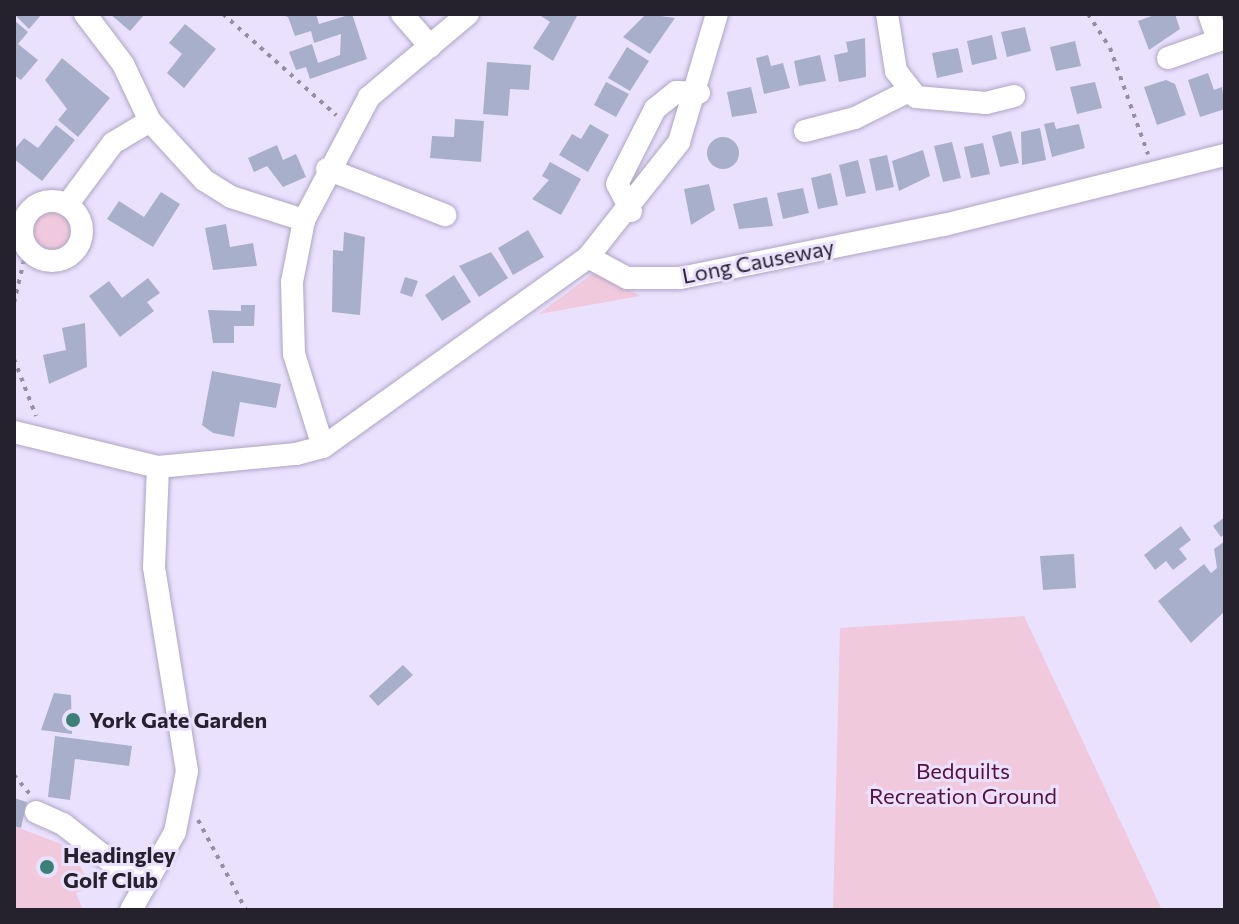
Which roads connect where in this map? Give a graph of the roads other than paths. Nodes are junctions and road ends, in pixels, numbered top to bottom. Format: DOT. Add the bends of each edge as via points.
graph roads {
  1 [pos="85,14"];
  2 [pos="402,14"];
  3 [pos="468,14"];
  4 [pos="717,14"];
  5 [pos="887,14"];
  6 [pos="1209,14"];
  7 [pos="1222,39"];
  8 [pos="430,46"];
  9 [pos="1168,58"];
  10 [pos="909,91"];
  11 [pos="699,93"];
  12 [pos="1014,96"];
  13 [pos="150,121"];
  14 [pos="805,131"];
  15 [pos="1225,155"];
  16 [pos="327,169"];
  17 [pos="67,205"];
  18 [pos="631,211"];
  19 [pos="445,215"];
  20 [pos="304,220"];
  21 [pos="588,257"];
  22 [pos="14,432"];
  23 [pos="323,447"];
  24 [pos="158,467"];
  25 [pos="36,812"];
  26 [pos="143,887"];
  27 [pos="131,910"];
  1 -- 13 [label="street" via="123,64"];
  2 -- 8 [label="street"];
  3 -- 8 [label="street"];
  4 -- 11 [label="street"];
  5 -- 10 [label="street" via="896,71"];
  6 -- 7 [label="street"];
  7 -- 9 [label="street"];
  8 -- 16 [label="street" via="369,97"];
  10 -- 12 [label="street" via="961,103"];
  10 -- 14 [label="street" via="855,118"];
  11 -- 18 [label="street" via="673,153"];
  11 -- 18 [label="street" via="676,92 655,109 617,184"];
  13 -- 17 [label="street" via="113,143"];
  13 -- 20 [label="street" via="204,180 231,197"];
  15 -- 21 [label="street, Long Causeway" via="944,225 680,278 627,278"];
  16 -- 19 [label="street"];
  16 -- 20 [label="street"];
  17 -- 17 [label="street" via="48,201 30,210 22,228 27,247 52,261 77,248 83,229"];
  18 -- 21 [label="street"];
  20 -- 23 [label="street" via="292,282 294,354"];
  21 -- 23 [label="street"];
  22 -- 24 [label="street"];
  23 -- 24 [label="street"];
  24 -- 26 [label="street" via="151,531 185,741 183,800 164,858"];
  25 -- 26 [label="street" via="63,824"];
  26 -- 27 [label="street"];
}
